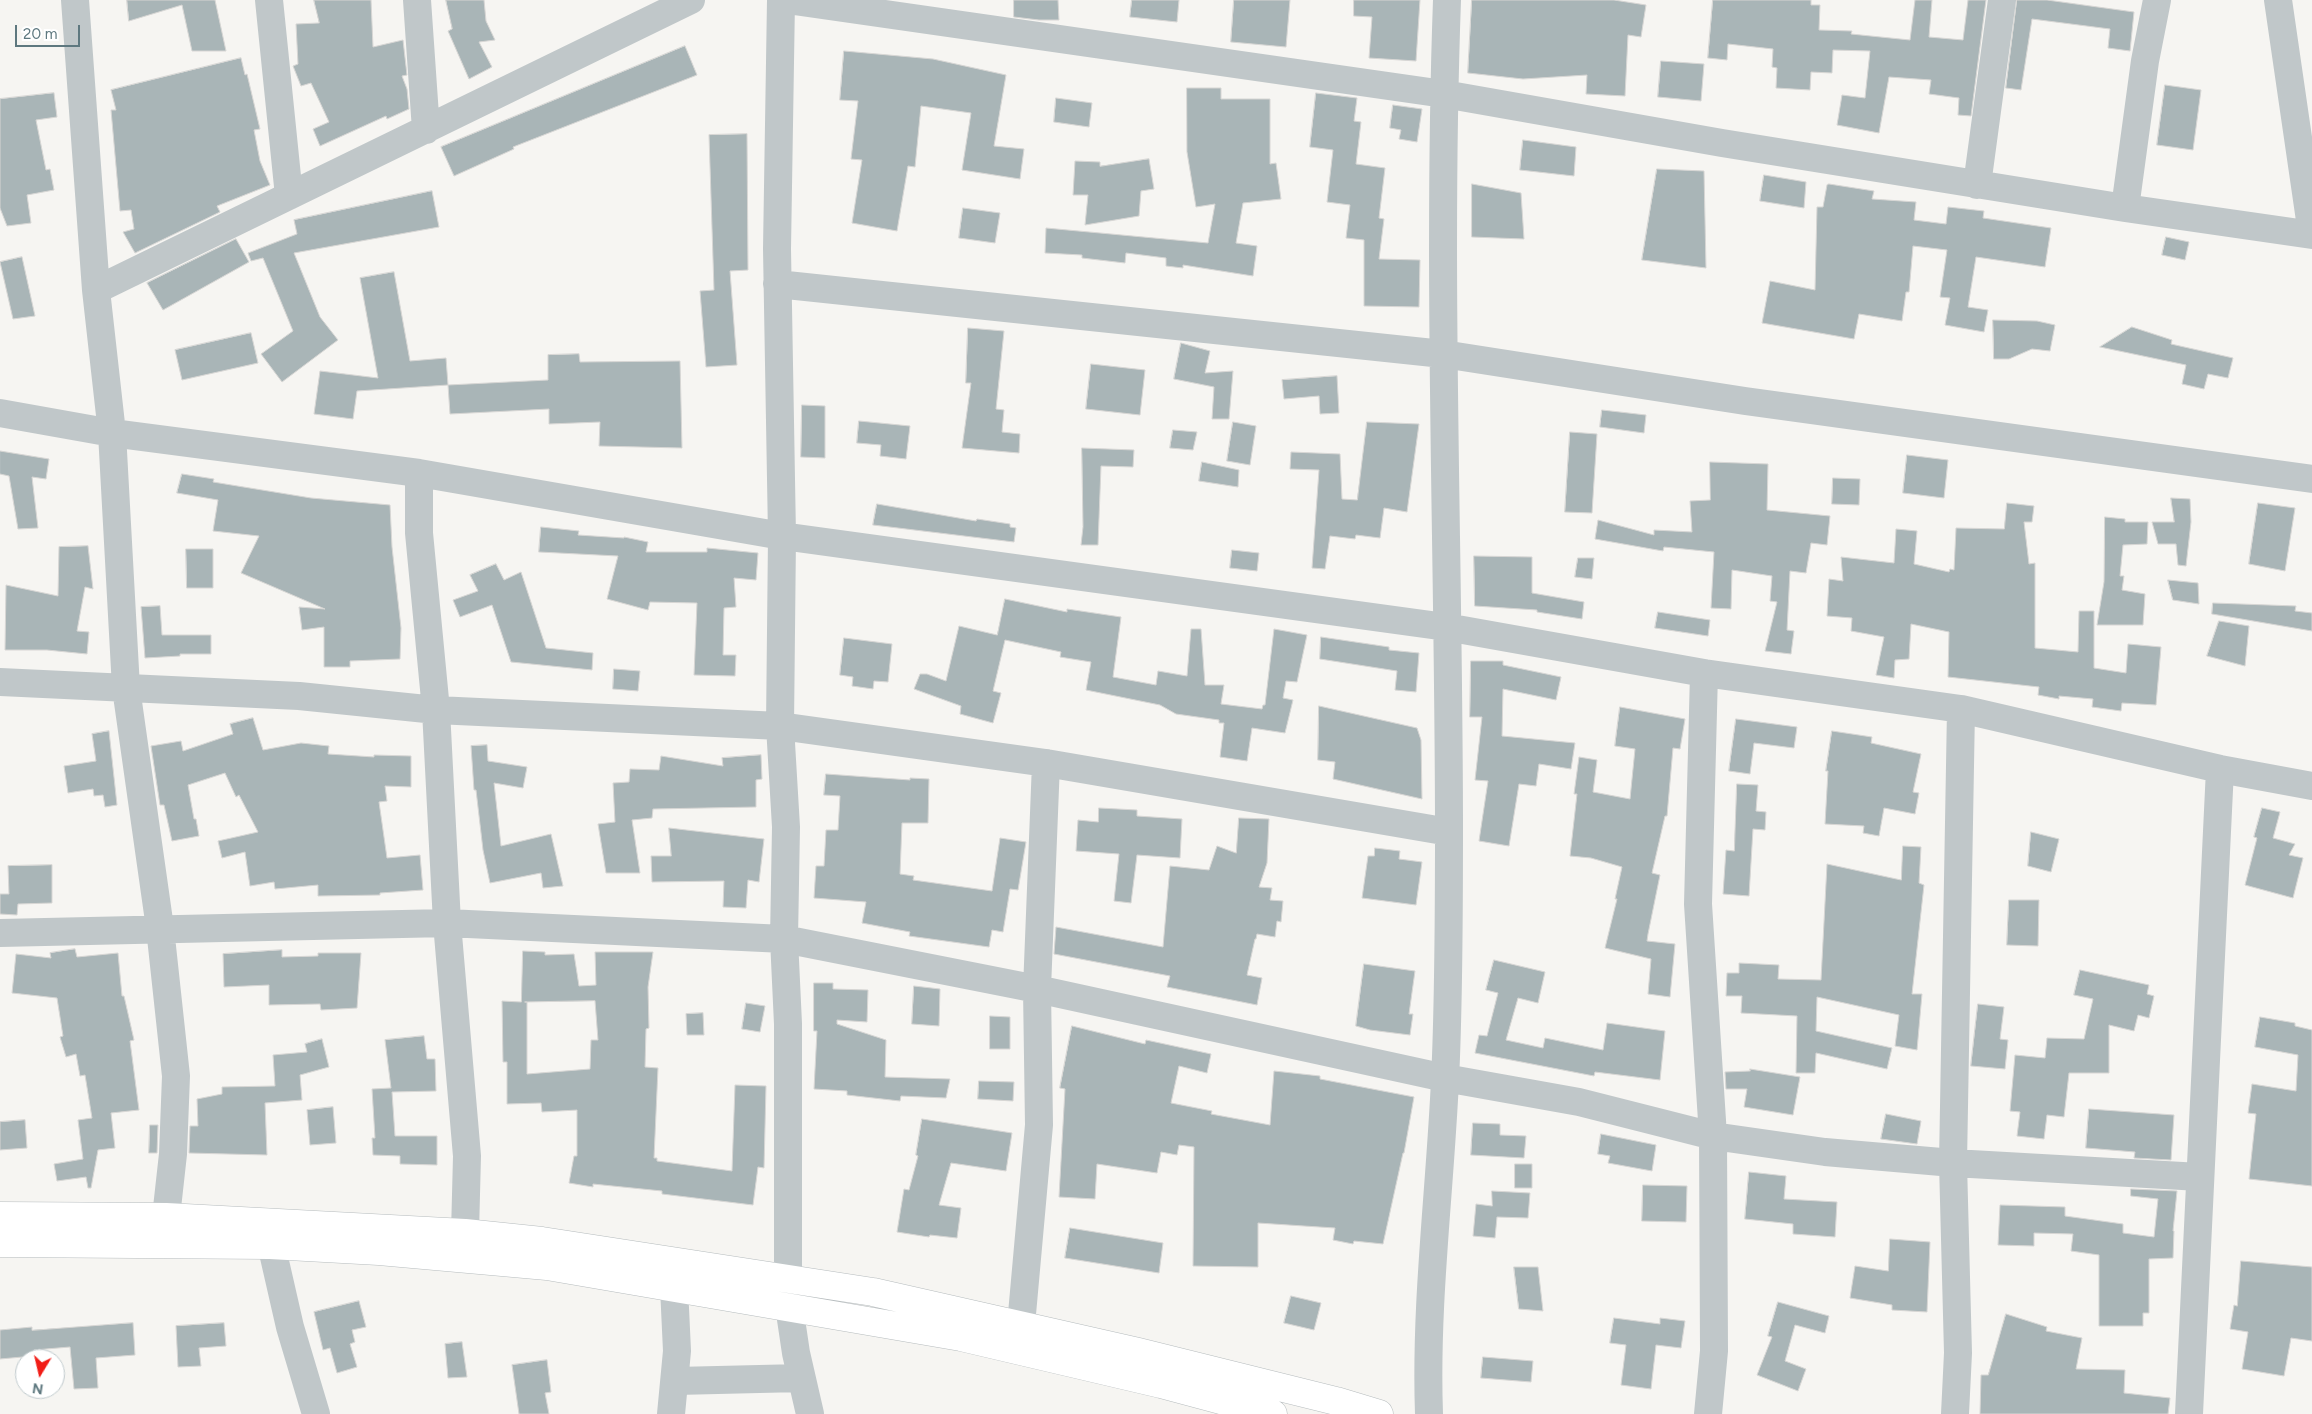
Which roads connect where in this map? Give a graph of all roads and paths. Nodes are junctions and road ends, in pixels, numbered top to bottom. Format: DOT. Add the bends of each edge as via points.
graph roads {
  1 [pos="75,0"];
  2 [pos="269,0"];
  3 [pos="417,0"];
  4 [pos="692,0"];
  5 [pos="781,0"];
  6 [pos="787,0"];
  7 [pos="1447,0"];
  8 [pos="2002,0"];
  9 [pos="2157,0"];
  10 [pos="2278,0"];
  11 [pos="1444,94"];
  12 [pos="426,130"];
  13 [pos="1977,185"];
  14 [pos="289,196"];
  15 [pos="2125,208"];
  16 [pos="2312,235"];
  17 [pos="778,284"];
  18 [pos="96,290"];
  19 [pos="1443,354"];
  20 [pos="0,413"];
  21 [pos="112,434"];
  22 [pos="418,473"];
  23 [pos="2312,479"];
  24 [pos="782,536"];
  25 [pos="1446,627"];
  26 [pos="1704,673"];
  27 [pos="0,682"];
  28 [pos="126,688"];
  29 [pos="1961,708"];
  30 [pos="436,710"];
  31 [pos="780,726"];
  32 [pos="1046,763"];
  33 [pos="2220,768"];
  34 [pos="2312,786"];
  35 [pos="1449,832"];
  36 [pos="447,923"];
  37 [pos="160,928"];
  38 [pos="0,933"];
  39 [pos="784,939"];
  40 [pos="1037,989"];
  41 [pos="1445,1078"];
  42 [pos="1713,1136"];
  43 [pos="1953,1163"];
  44 [pos="2200,1177"];
  45 [pos="0,1216"];
  46 [pos="166,1217"];
  47 [pos="465,1233"];
  48 [pos="268,1234"];
  49 [pos="0,1242"];
  50 [pos="788,1278"];
  51 [pos="674,1287"];
  52 [pos="789,1306"];
  53 [pos="1021,1324"];
  54 [pos="802,1378"];
  55 [pos="676,1380"];
  56 [pos="316,1414"];
  57 [pos="672,1414"];
  58 [pos="810,1414"];
  59 [pos="1273,1414"];
  60 [pos="1379,1414"];
  61 [pos="1429,1414"];
  62 [pos="1708,1414"];
  63 [pos="1955,1414"];
  64 [pos="2189,1414"];
  1 -- 18 [label="street"];
  2 -- 14 [label="street"];
  3 -- 12 [label="street"];
  4 -- 12 [label="street"];
  5 -- 17 [label="street"];
  6 -- 11 [label="street"];
  7 -- 11 [label="street"];
  8 -- 13 [label="street"];
  9 -- 15 [label="street" via="2145,61"];
  10 -- 16 [label="street"];
  11 -- 13 [label="street"];
  11 -- 19 [label="street"];
  12 -- 14 [label="street"];
  13 -- 15 [label="street"];
  14 -- 18 [label="street"];
  15 -- 16 [label="street"];
  17 -- 19 [label="street"];
  17 -- 24 [label="street"];
  18 -- 21 [label="street"];
  19 -- 23 [label="street" via="1745,401"];
  19 -- 25 [label="street"];
  20 -- 21 [label="street"];
  21 -- 22 [label="street"];
  21 -- 28 [label="street"];
  22 -- 24 [label="street"];
  22 -- 30 [label="street" via="419,533"];
  24 -- 25 [label="street"];
  24 -- 31 [label="street"];
  25 -- 26 [label="street"];
  25 -- 35 [label="street"];
  26 -- 29 [label="street"];
  26 -- 42 [label="street" via="1698,904"];
  27 -- 28 [label="street"];
  28 -- 30 [label="street" via="299,696"];
  28 -- 37 [label="street"];
  29 -- 33 [label="street"];
  29 -- 43 [label="street"];
  30 -- 31 [label="street"];
  30 -- 36 [label="street"];
  31 -- 32 [label="street"];
  31 -- 39 [label="street" via="786,828"];
  32 -- 35 [label="street"];
  32 -- 40 [label="street"];
  33 -- 34 [label="street"];
  33 -- 44 [label="street"];
  35 -- 41 [label="street"];
  36 -- 37 [label="street"];
  36 -- 39 [label="street"];
  36 -- 47 [label="street" via="467,1156"];
  37 -- 38 [label="street"];
  37 -- 46 [label="street" via="176,1076 173,1154"];
  39 -- 40 [label="street"];
  39 -- 50 [label="street" via="788,1024"];
  40 -- 41 [label="street"];
  40 -- 53 [label="street" via="1039,1125"];
  41 -- 42 [label="street" via="1579,1102"];
  41 -- 61 [label="street" via="1429,1323"];
  42 -- 43 [label="street" via="1825,1152"];
  42 -- 62 [label="street" via="1714,1351"];
  43 -- 44 [label="street"];
  43 -- 63 [label="street" via="1958,1353"];
  44 -- 64 [label="street"];
  45 -- 46 [label="main road"];
  46 -- 48 [label="main road"];
  47 -- 48 [label="main road"];
  47 -- 50 [label="main road" via="542,1241"];
  48 -- 49 [label="main road"];
  48 -- 51 [label="main road" via="379,1251 547,1266"];
  48 -- 56 [label="street" via="290,1328"];
  50 -- 53 [label="main road" via="872,1292"];
  51 -- 52 [label="main road"];
  51 -- 55 [label="street"];
  52 -- 54 [label="street"];
  52 -- 59 [label="main road" via="961,1337"];
  53 -- 60 [label="main road"];
  54 -- 55 [label="street"];
  54 -- 58 [label="street"];
  55 -- 57 [label="street"];
}
